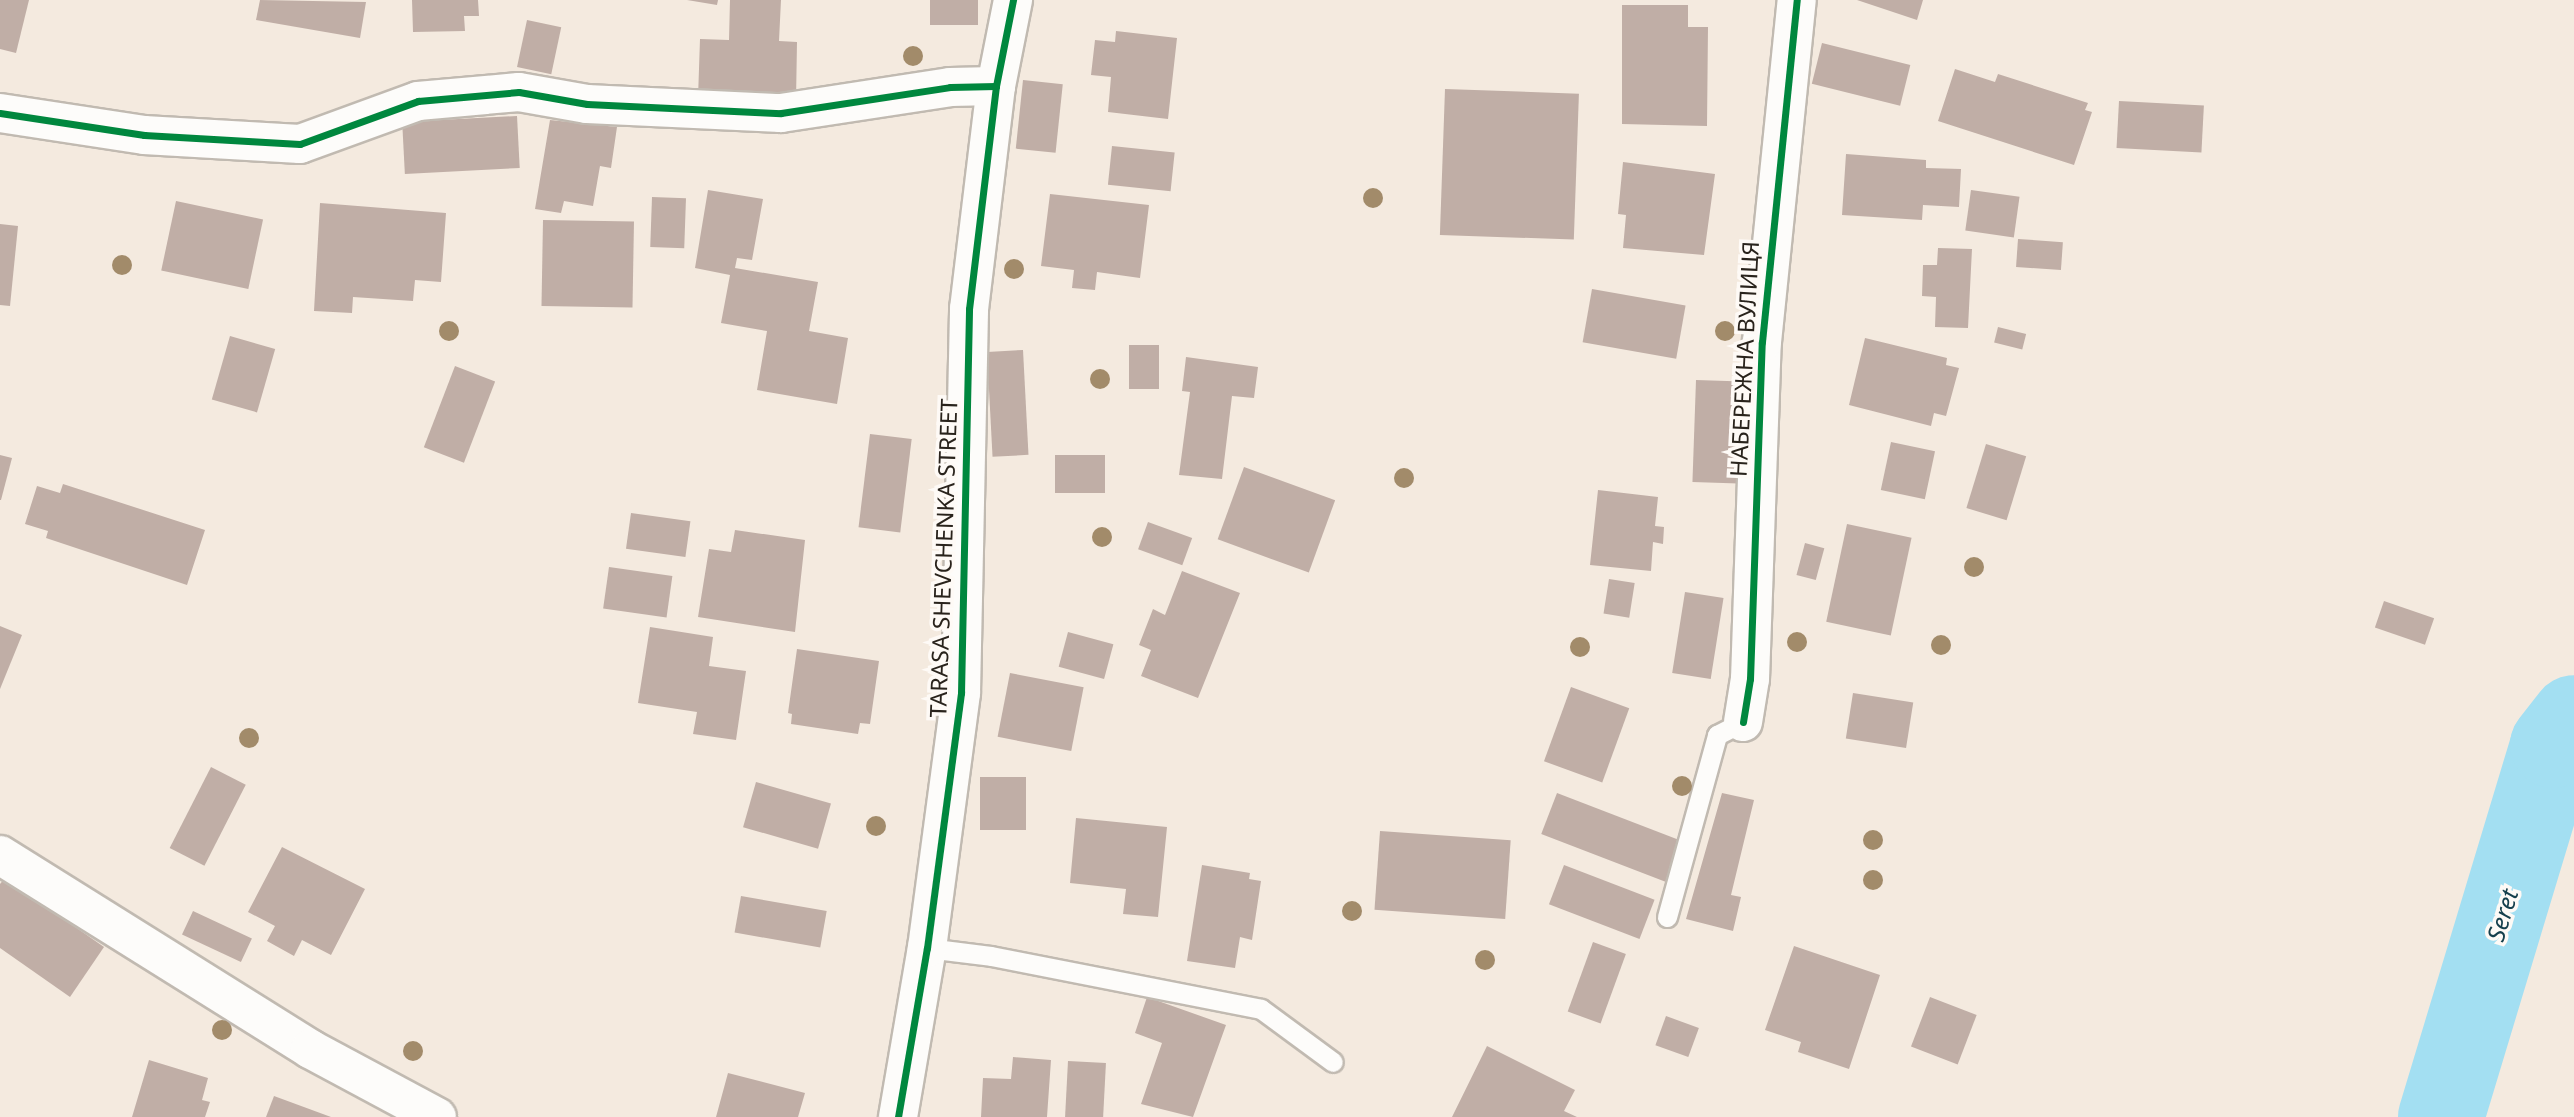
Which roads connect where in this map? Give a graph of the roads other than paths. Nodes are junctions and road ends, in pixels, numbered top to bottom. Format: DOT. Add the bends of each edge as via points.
graph roads {
  1 [pos="1013,0"];
  2 [pos="1797,0"];
  3 [pos="996,86"];
  4 [pos="0,113"];
  5 [pos="1743,722"];
  6 [pos="0,855"];
  7 [pos="1667,917"];
  8 [pos="927,948"];
  9 [pos="1333,1062"];
  10 [pos="437,1117"];
  11 [pos="898,1117"];
  1 -- 3 [label="street, TARASA SHEVCHENKA STREET"];
  2 -- 5 [label="street, НАБЕРЕЖНА ВУЛИЦЯ" via="1762,342 1750,679"];
  3 -- 4 [label="street" via="950,87 781,113 600,105 519,92 418,102 300,144 144,135"];
  3 -- 8 [label="street, TARASA SHEVCHENKA STREET" via="969,309 961,693"];
  5 -- 7 [label="lane" via="1717,735"];
  6 -- 10 [label="street" via="310,1049"];
  8 -- 9 [label="lane" via="991,956 1261,1009"];
  8 -- 11 [label="street, TARASA SHEVCHENKA STREET"];
}
